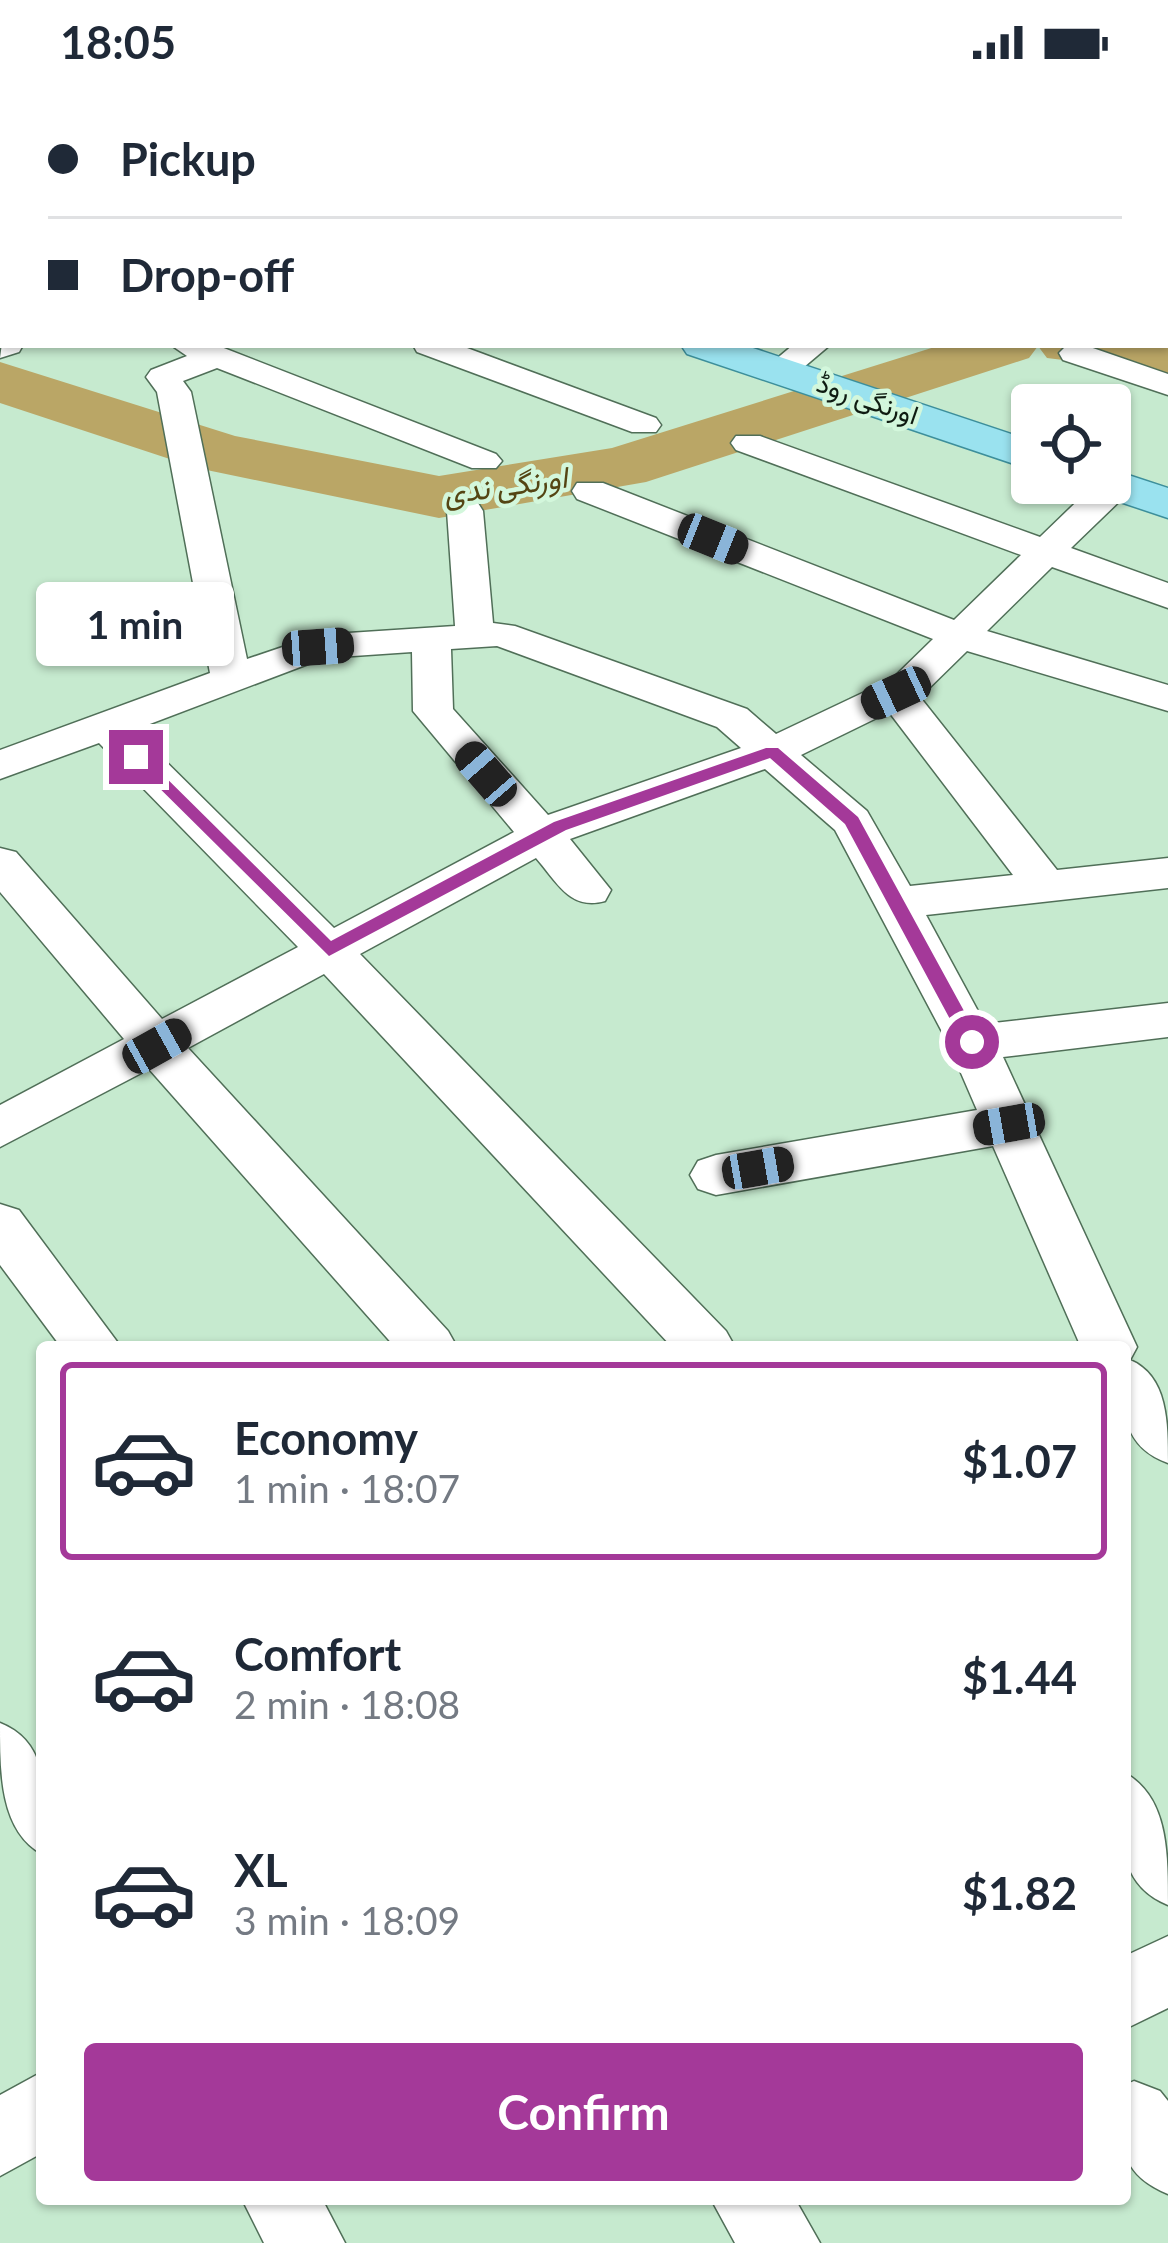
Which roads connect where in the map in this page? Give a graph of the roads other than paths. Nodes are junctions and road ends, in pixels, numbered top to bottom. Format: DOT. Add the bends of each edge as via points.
graph roads {
  1 [pos="437,348"];
  2 [pos="727,348"];
  3 [pos="201,351"];
  4 [pos="1075,353"];
  5 [pos="812,358"];
  6 [pos="1168,385"];
  7 [pos="921,400"];
  8 [pos="1011,418"];
  9 [pos="644,425"];
  10 [pos="748,443"];
  11 [pos="1011,445"];
  12 [pos="484,461"];
  13 [pos="1168,469"];
  14 [pos="1131,471"];
  15 [pos="1131,483"];
  16 [pos="590,491"];
  17 [pos="1085,504"];
  18 [pos="1168,504"];
  19 [pos="465,511"];
  20 [pos="1046,552"];
  21 [pos="1168,596"];
  22 [pos="475,636"];
  23 [pos="960,636"];
  24 [pos="431,639"];
  25 [pos="231,678"];
  26 [pos="896,693"];
  27 [pos="1168,698"];
  28 [pos="105,725"];
  29 [pos="772,752"];
  30 [pos="0,765"];
  31 [pos="540,837"];
  32 [pos="0,863"];
  33 [pos="1168,873"];
  34 [pos="1046,886"];
  35 [pos="589,890"];
  36 [pos="897,903"];
  37 [pos="329,950"];
  38 [pos="1168,1020"];
  39 [pos="972,1042"];
  40 [pos="157,1046"];
  41 [pos="1009,1124"];
  42 [pos="0,1128"];
  43 [pos="716,1175"];
  44 [pos="0,1225"];
  45 [pos="88,1341"];
  46 [pos="424,1341"];
  47 [pos="701,1341"];
  48 [pos="1106,1341"];
  49 [pos="1168,1364"];
  50 [pos="1131,1380"];
  51 [pos="1131,1391"];
  52 [pos="1168,1438"];
  53 [pos="0,1754"];
  54 [pos="36,1811"];
  55 [pos="1131,1815"];
  56 [pos="1168,1872"];
  57 [pos="1168,1970"];
  58 [pos="1131,1991"];
  59 [pos="36,2113"];
  60 [pos="0,2140"];
  61 [pos="283,2205"];
  62 [pos="753,2205"];
  63 [pos="307,2243"];
  64 [pos="782,2243"];
  1 -- 9 [label="street"];
  2 -- 5 [label="main road, اورنگی روڈ"];
  3 -- 12 [label="street"];
  3 -- 25 [label="street" via="163,377 174,392"];
  4 -- 6 [label="street"];
  5 -- 7 [label="main road, اورنگی روڈ"];
  7 -- 8 [label="main road, اورنگی روڈ"];
  7 -- 11 [label="main road, اورنگی روڈ"];
  10 -- 20 [label="street"];
  13 -- 14 [label="main road"];
  15 -- 18 [label="main road"];
  16 -- 23 [label="street"];
  17 -- 20 [label="street"];
  19 -- 22 [label="street"];
  20 -- 21 [label="street"];
  20 -- 23 [label="street"];
  22 -- 24 [label="street"];
  22 -- 29 [label="street" via="501,634 732,718"];
  23 -- 26 [label="street"];
  23 -- 27 [label="street"];
  24 -- 25 [label="street" via="318,647"];
  24 -- 31 [label="street" via="433,711"];
  25 -- 28 [label="street"];
  26 -- 29 [label="street"];
  26 -- 34 [label="street"];
  28 -- 30 [label="street"];
  28 -- 37 [label="street"];
  29 -- 31 [label="street"];
  29 -- 36 [label="street" via="852,820"];
  31 -- 35 [label="street"];
  31 -- 37 [label="street"];
  32 -- 40 [label="street"];
  33 -- 34 [label="street"];
  34 -- 36 [label="street"];
  36 -- 39 [label="street"];
  37 -- 40 [label="street"];
  37 -- 47 [label="street"];
  38 -- 39 [label="street"];
  39 -- 41 [label="street"];
  40 -- 42 [label="street"];
  40 -- 46 [label="street"];
  41 -- 43 [label="street"];
  41 -- 48 [label="street"];
  44 -- 45 [label="street"];
  49 -- 50 [label="street"];
  51 -- 52 [label="street"];
  53 -- 54 [label="street"];
  55 -- 56 [label="street"];
  57 -- 58 [label="street"];
  59 -- 60 [label="street"];
  61 -- 63 [label="street"];
  62 -- 64 [label="street"];
}
